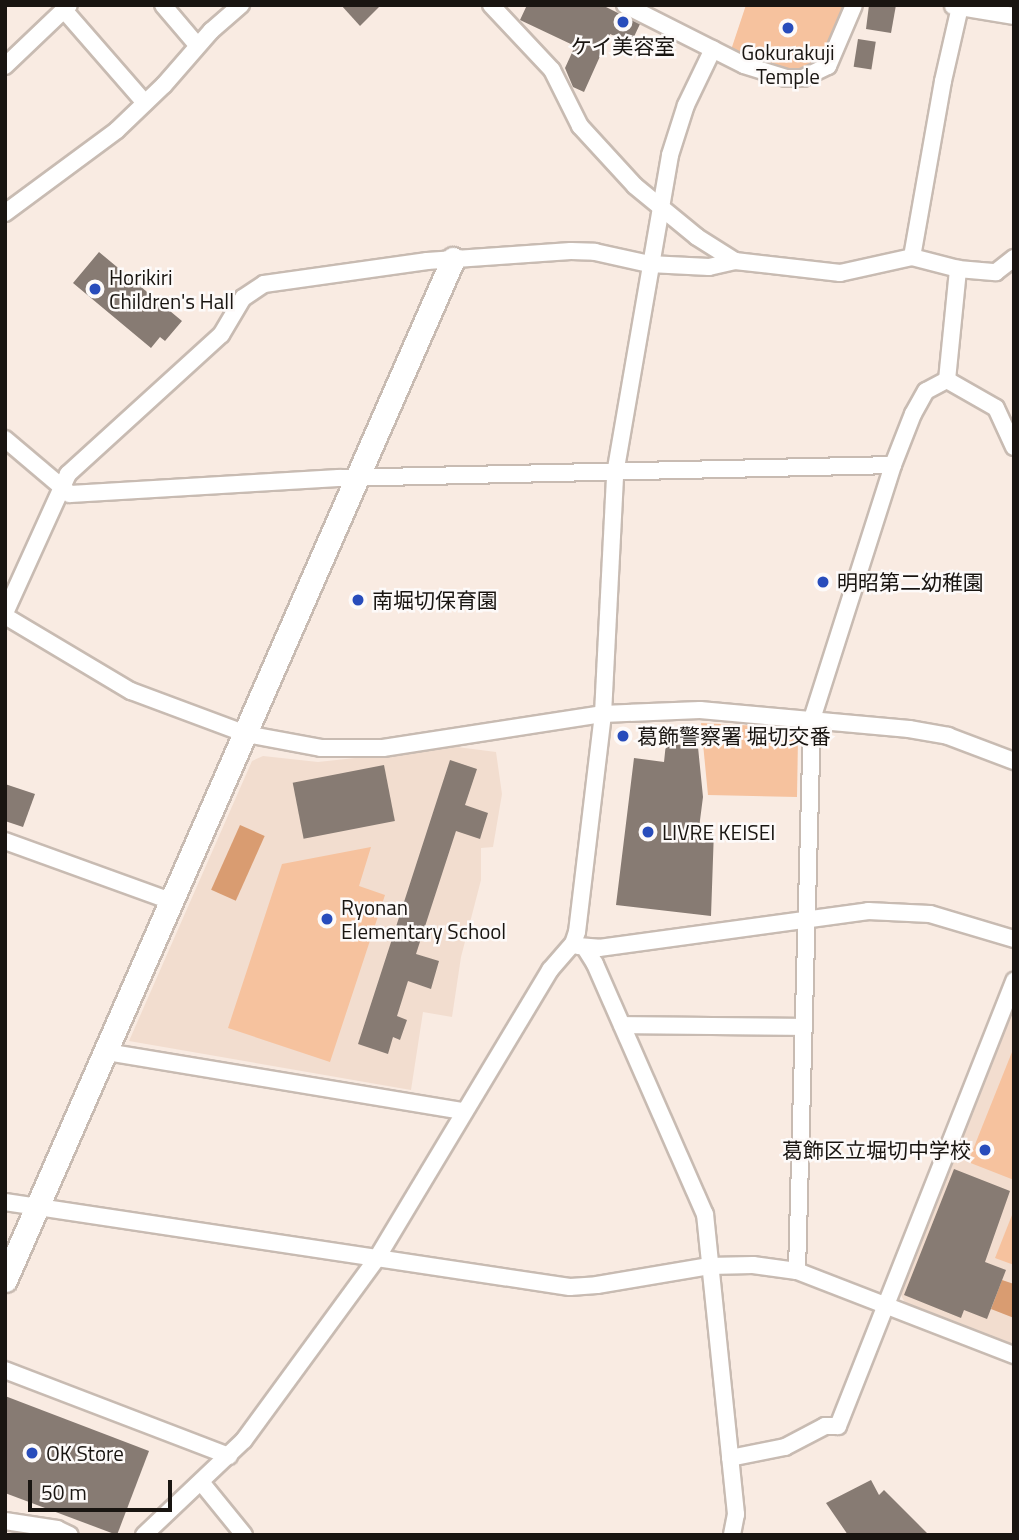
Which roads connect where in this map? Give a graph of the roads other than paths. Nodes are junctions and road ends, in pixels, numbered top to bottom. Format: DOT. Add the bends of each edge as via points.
graph roads {
  1 [pos="163,5"];
  2 [pos="241,5"];
  3 [pos="491,5"];
  4 [pos="625,5"];
  5 [pos="853,5"];
  6 [pos="955,6"];
  7 [pos="66,8"];
  8 [pos="1014,16"];
  9 [pos="197,46"];
  10 [pos="713,49"];
  11 [pos="5,66"];
  12 [pos="145,103"];
  13 [pos="660,208"];
  14 [pos="5,212"];
  15 [pos="912,257"];
  16 [pos="1014,258"];
  17 [pos="453,259"];
  18 [pos="735,261"];
  19 [pos="649,264"];
  20 [pos="958,269"];
  21 [pos="947,380"];
  22 [pos="5,439"];
  23 [pos="1014,447"];
  24 [pos="893,465"];
  25 [pos="615,474"];
  26 [pos="357,478"];
  27 [pos="61,485"];
  28 [pos="5,614"];
  29 [pos="603,714"];
  30 [pos="812,719"];
  31 [pos="246,734"];
  32 [pos="1014,761"];
  33 [pos="5,841"];
  34 [pos="172,901"];
  35 [pos="805,918"];
  36 [pos="1014,939"];
  37 [pos="579,946"];
  38 [pos="1014,981"];
  39 [pos="622,1025"];
  40 [pos="802,1027"];
  41 [pos="106,1052"];
  42 [pos="464,1111"];
  43 [pos="5,1202"];
  44 [pos="36,1207"];
  45 [pos="377,1258"];
  46 [pos="709,1266"];
  47 [pos="797,1271"];
  48 [pos="5,1280"];
  49 [pos="886,1306"];
  50 [pos="1014,1355"];
  51 [pos="5,1370"];
  52 [pos="229,1456"];
  53 [pos="730,1458"];
  54 [pos="201,1482"];
  55 [pos="5,1521"];
  56 [pos="69,1535"];
  57 [pos="144,1535"];
  58 [pos="244,1535"];
  59 [pos="732,1535"];
  1 -- 9 [label="street"];
  2 -- 9 [label="street"];
  3 -- 13 [label="street" via="552,70 580,127"];
  4 -- 10 [label="street"];
  5 -- 10 [label="street" via="828,66 803,78 764,72"];
  6 -- 8 [label="street"];
  6 -- 15 [label="street"];
  7 -- 11 [label="street"];
  7 -- 12 [label="street"];
  9 -- 12 [label="street"];
  10 -- 13 [label="street" via="686,106"];
  12 -- 14 [label="street" via="117,130"];
  13 -- 18 [label="street"];
  13 -- 19 [label="street"];
  15 -- 18 [label="street" via="840,273"];
  15 -- 20 [label="street"];
  16 -- 20 [label="street" via="996,272"];
  17 -- 19 [label="street" via="571,251"];
  17 -- 26 [label="street"];
  17 -- 27 [label="street" via="264,284 243,298 221,335"];
  18 -- 19 [label="street" via="709,267"];
  19 -- 25 [label="street"];
  20 -- 21 [label="street"];
  21 -- 23 [label="street" via="996,408"];
  21 -- 24 [label="street" via="926,391"];
  22 -- 27 [label="street"];
  24 -- 25 [label="street"];
  24 -- 30 [label="street"];
  25 -- 26 [label="street"];
  25 -- 29 [label="street"];
  26 -- 27 [label="street" via="70,494"];
  26 -- 31 [label="street"];
  27 -- 28 [label="street"];
  28 -- 31 [label="street" via="131,691"];
  29 -- 30 [label="street" via="700,710"];
  29 -- 31 [label="street" via="383,748 321,748"];
  29 -- 37 [label="street"];
  30 -- 32 [label="street" via="948,736"];
  30 -- 35 [label="street"];
  31 -- 34 [label="street"];
  33 -- 34 [label="street"];
  34 -- 41 [label="street"];
  35 -- 36 [label="street" via="867,912 929,914"];
  35 -- 37 [label="street"];
  35 -- 40 [label="street"];
  37 -- 39 [label="street"];
  37 -- 42 [label="street" via="550,970"];
  38 -- 49 [label="street"];
  39 -- 40 [label="street"];
  39 -- 46 [label="street" via="705,1214"];
  40 -- 47 [label="street"];
  41 -- 42 [label="street"];
  41 -- 44 [label="street"];
  42 -- 45 [label="street"];
  43 -- 44 [label="street"];
  44 -- 45 [label="street"];
  44 -- 48 [label="street"];
  45 -- 46 [label="street" via="570,1287"];
  45 -- 52 [label="street"];
  46 -- 47 [label="street"];
  46 -- 53 [label="street"];
  47 -- 49 [label="street"];
  49 -- 50 [label="street"];
  49 -- 53 [label="street" via="838,1426 825,1426 785,1447"];
  51 -- 52 [label="street"];
  52 -- 54 [label="street"];
  53 -- 59 [label="street" via="736,1514"];
  54 -- 57 [label="street"];
  54 -- 58 [label="street"];
  55 -- 56 [label="street"];
}
